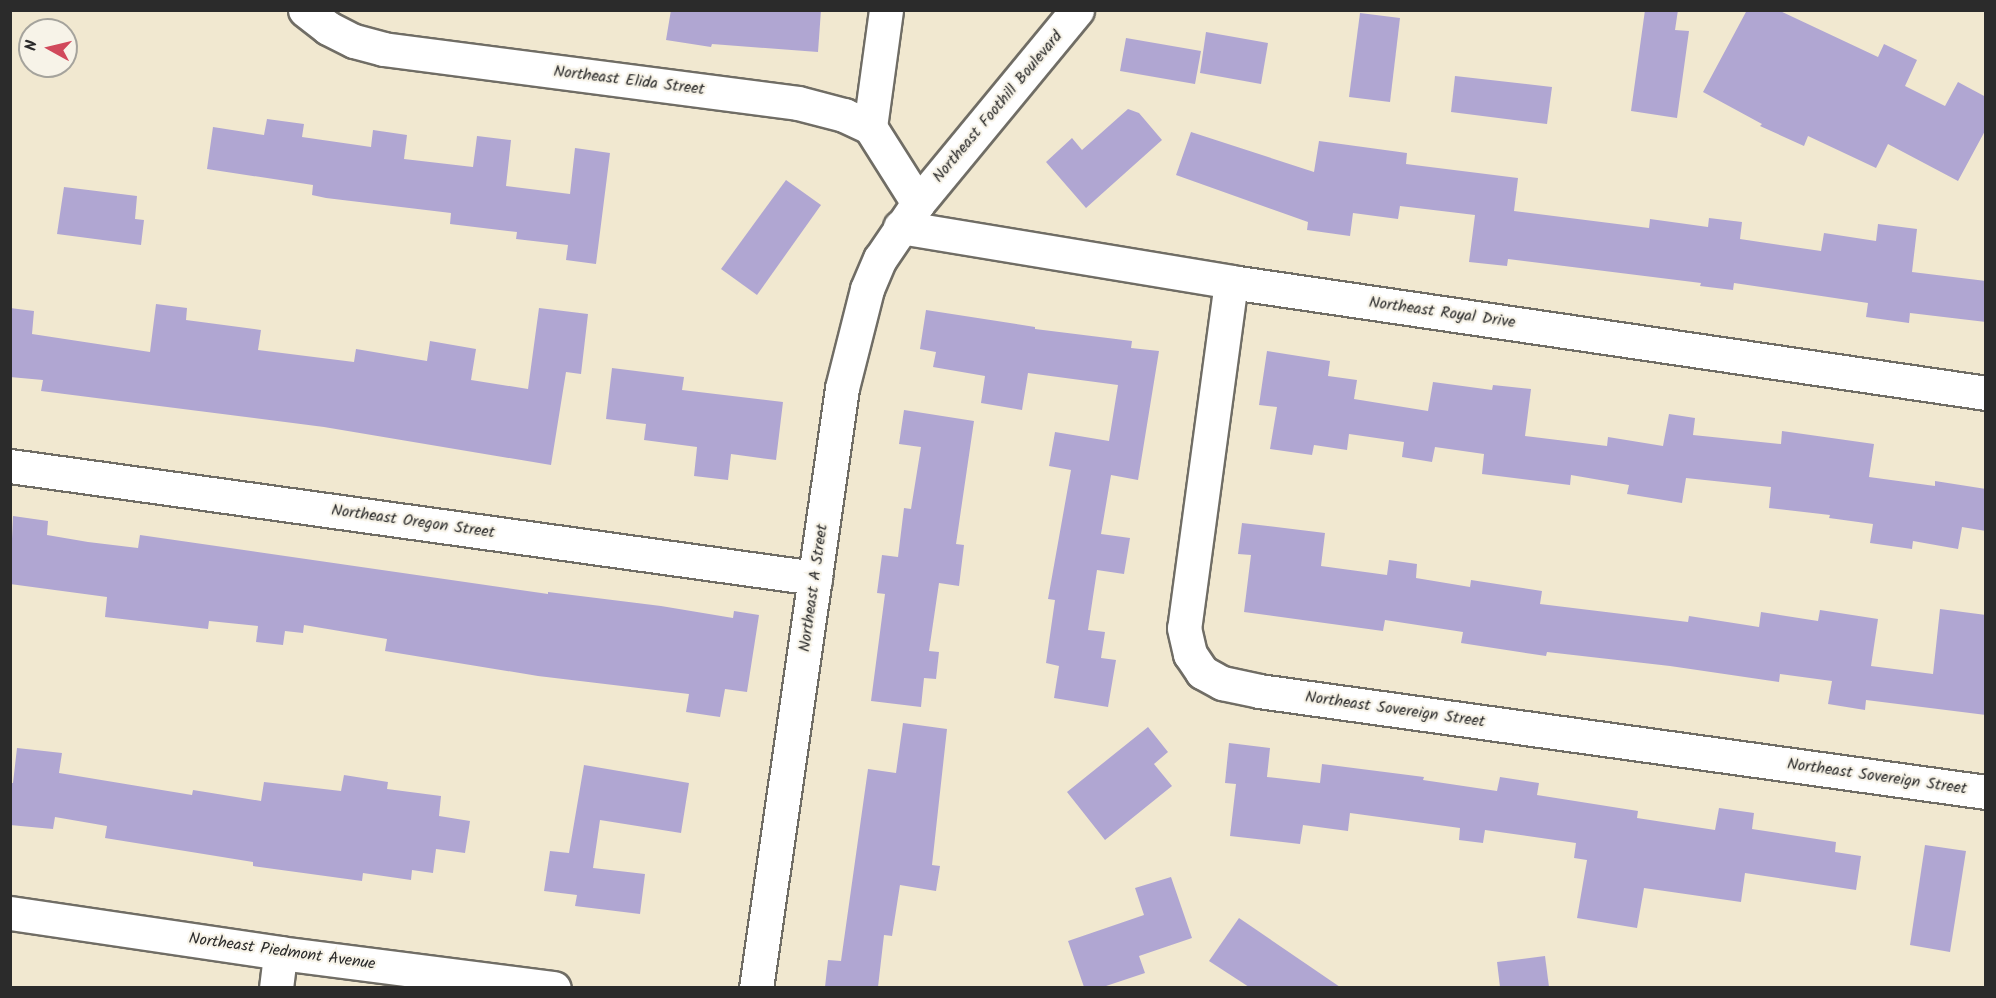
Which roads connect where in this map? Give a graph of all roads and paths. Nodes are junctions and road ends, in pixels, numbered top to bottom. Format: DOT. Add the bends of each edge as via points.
graph roads {
  1 [pos="305,10"];
  2 [pos="886,10"];
  3 [pos="1077,10"];
  4 [pos="870,127"];
  5 [pos="909,215"];
  6 [pos="1231,282"];
  7 [pos="1986,393"];
  8 [pos="10,466"];
  9 [pos="815,578"];
  10 [pos="1986,792"];
  11 [pos="10,913"];
  12 [pos="280,953"];
  13 [pos="276,987"];
  14 [pos="554,987"];
  15 [pos="756,987"];
  1 -- 4 [label="street, Northeast Elida Street" via="328,28 382,49 798,103 844,115"];
  2 -- 4 [label="street"];
  3 -- 5 [label="street, Northeast Foothill Boulevard"];
  4 -- 5 [label="street"];
  5 -- 6 [label="street, Northeast Royal Drive"];
  5 -- 9 [label="street, Northeast A Street" via="880,259 857,324 842,388"];
  6 -- 7 [label="street, Northeast Royal Drive"];
  6 -- 10 [label="street, Northeast Sovereign Street" via="1184,628 1190,654 1202,672 1222,682 1259,691"];
  8 -- 9 [label="street, Northeast Oregon Street"];
  9 -- 15 [label="street, Northeast A Street"];
  11 -- 12 [label="street, Northeast Piedmont Avenue"];
  12 -- 13 [label="street"];
  12 -- 14 [label="street, Northeast Piedmont Avenue"];
}
